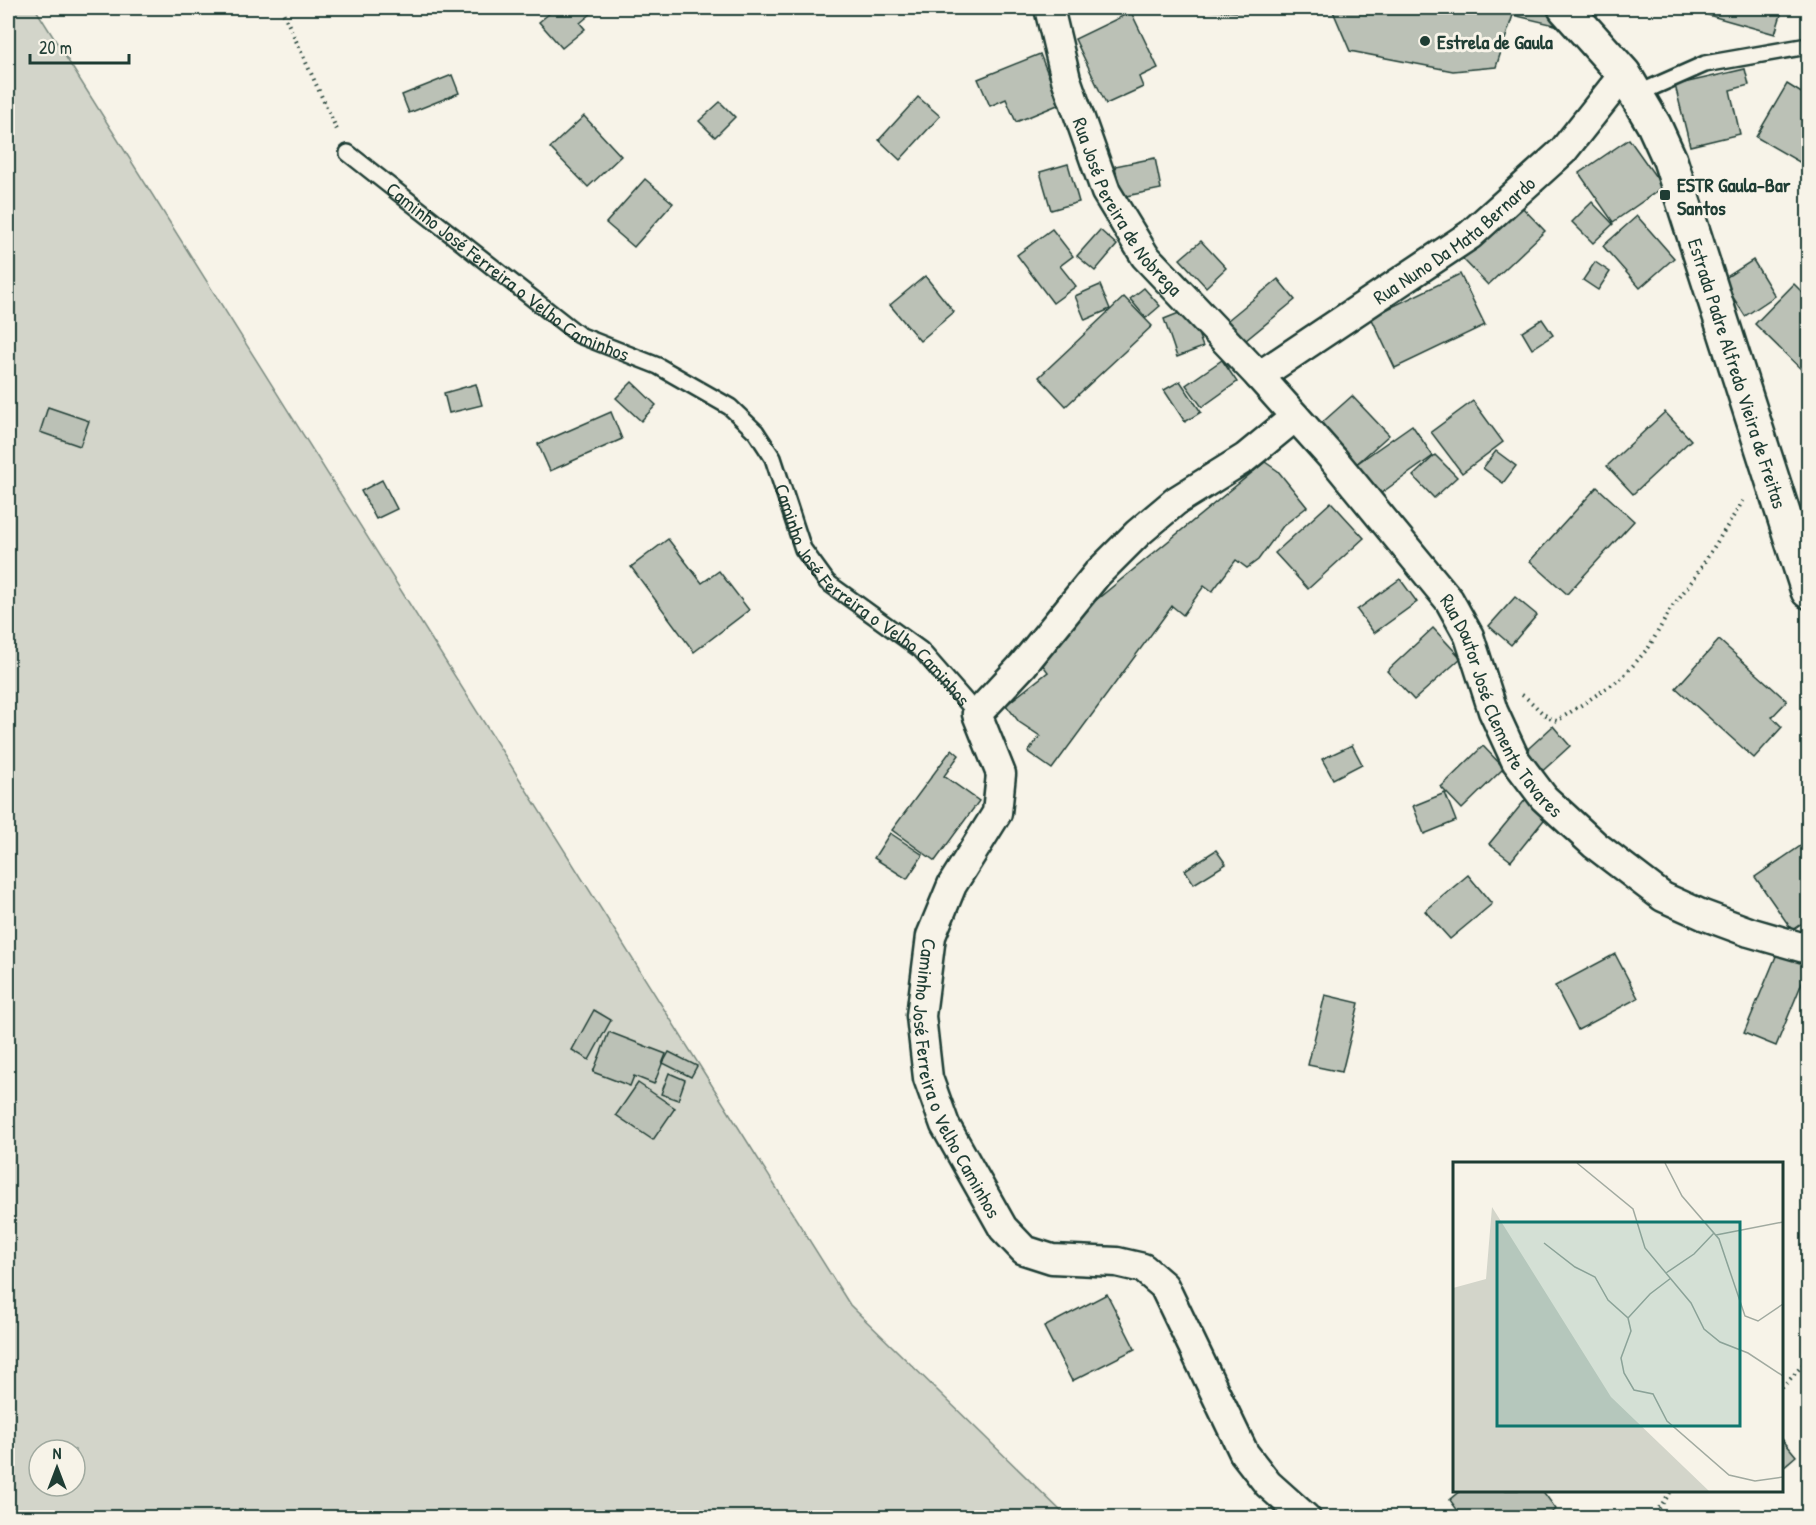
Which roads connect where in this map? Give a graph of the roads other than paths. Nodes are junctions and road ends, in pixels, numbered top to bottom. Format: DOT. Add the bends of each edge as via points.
graph roads {
  1 [pos="1049,8"];
  2 [pos="1565,8"];
  3 [pos="1809,46"];
  4 [pos="1630,84"];
  5 [pos="348,153"];
  6 [pos="1259,376"];
  7 [pos="1296,417"];
  8 [pos="1809,591"];
  9 [pos="978,714"];
  10 [pos="1809,949"];
  11 [pos="1306,1518"];
  1 -- 6 [label="street, Rua José Pereira de Nobrega" via="1066,79 1106,192 1145,256"];
  2 -- 4 [label="main road, Estrada Padre Alfredo Vieira de Freitas"];
  3 -- 4 [label="lane" via="1705,64"];
  4 -- 6 [label="street, Rua Nuno Da Mata Bernardo" via="1470,235"];
  4 -- 8 [label="main road, Estrada Padre Alfredo Vieira de Freitas" via="1670,160"];
  5 -- 9 [label="lane, Caminho José Ferreira o Velho Caminhos" via="579,335 658,366 730,407 756,432 773,458 803,549 827,582 921,650"];
  6 -- 7 [label="street, Rua Doutor José Clemente Tavares"];
  7 -- 9 [label="street" via="1245,458 1176,501 1138,533 1097,574"];
  7 -- 10 [label="street, Rua Doutor José Clemente Tavares" via="1449,600 1469,636 1493,711 1516,761 1545,798 1595,845 1664,897 1749,932"];
  9 -- 11 [label="street, Caminho José Ferreira o Velho Caminhos" via="1001,774 997,813 952,885 931,936 921,1016 927,1078 945,1125 1003,1228 1024,1250 1052,1259 1117,1262 1143,1268 1164,1286 1244,1453 1268,1484"];
}
